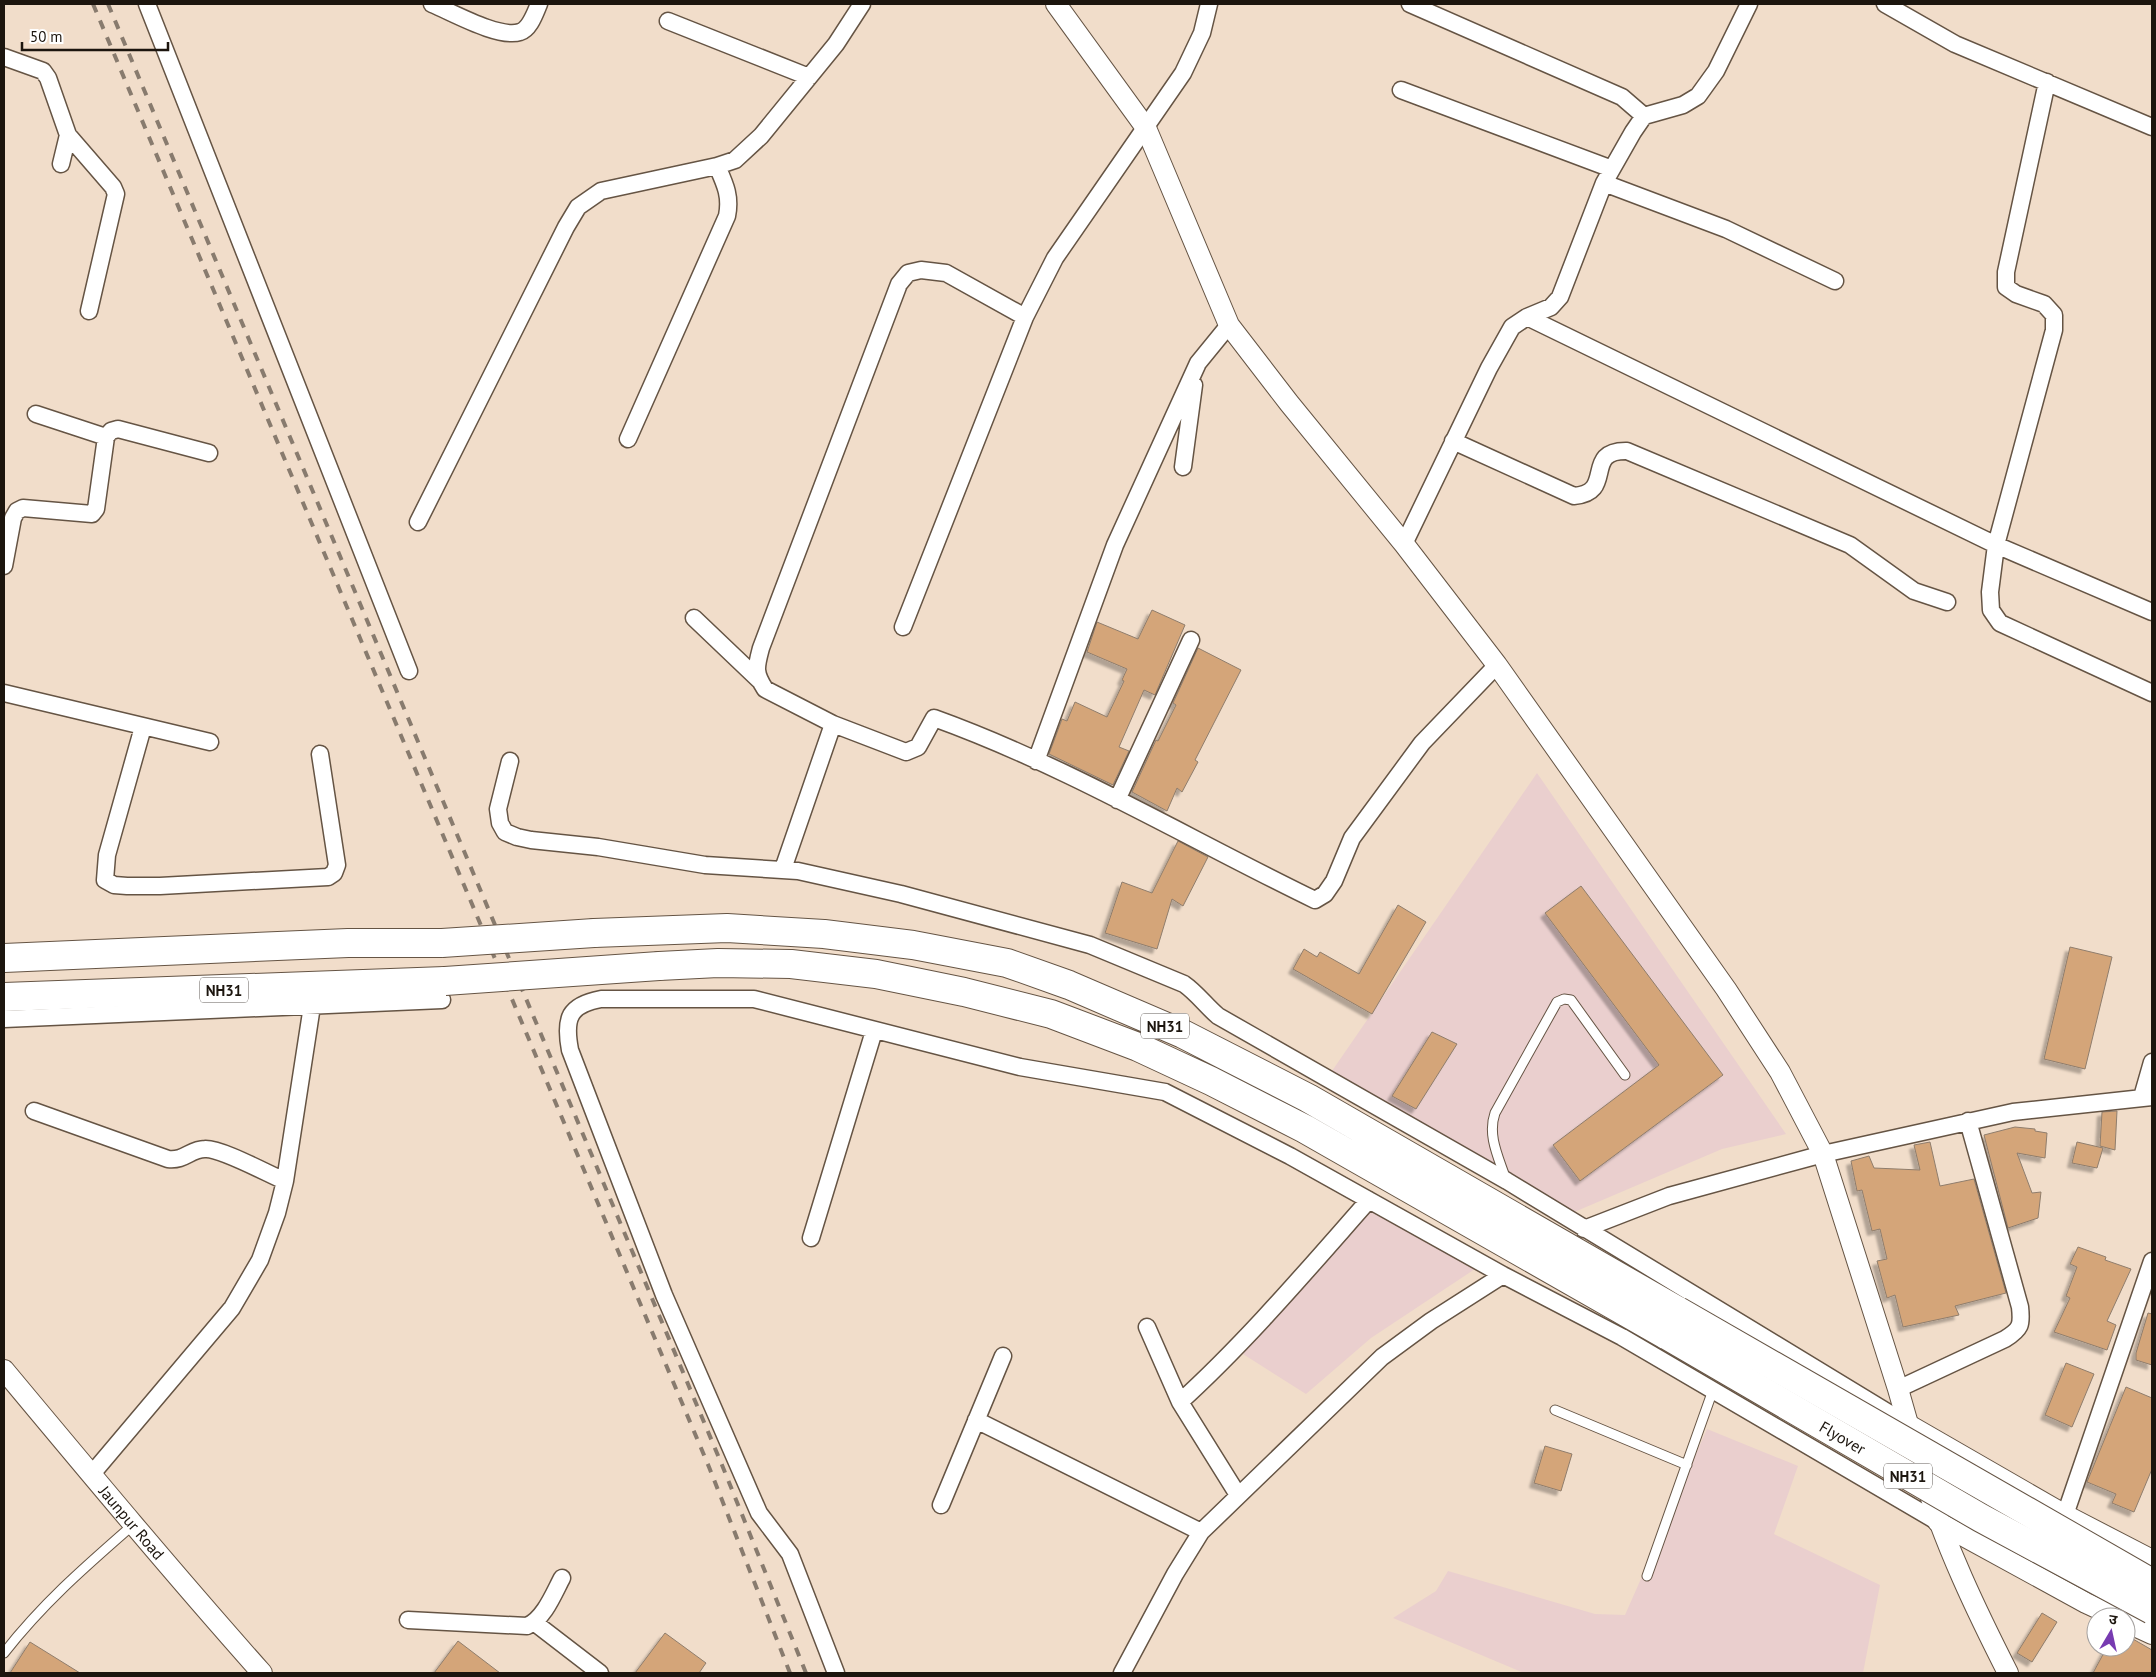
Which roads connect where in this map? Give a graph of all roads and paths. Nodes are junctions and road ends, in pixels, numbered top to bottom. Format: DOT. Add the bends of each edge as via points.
graph roads {
  1 [pos="146,4"];
  2 [pos="432,4"];
  3 [pos="539,4"];
  4 [pos="862,4"];
  5 [pos="1056,4"];
  6 [pos="1209,4"];
  7 [pos="1410,4"];
  8 [pos="1749,4"];
  9 [pos="1885,4"];
  10 [pos="668,20"];
  11 [pos="4,57"];
  12 [pos="809,77"];
  13 [pos="2047,82"];
  14 [pos="1402,90"];
  15 [pos="1644,116"];
  16 [pos="2152,127"];
  17 [pos="1146,128"];
  18 [pos="68,135"];
  19 [pos="61,164"];
  20 [pos="717,166"];
  21 [pos="1612,169"];
  22 [pos="1604,183"];
  23 [pos="1835,281"];
  24 [pos="89,311"];
  25 [pos="1526,317"];
  26 [pos="1024,318"];
  27 [pos="1229,324"];
  28 [pos="1198,363"];
  29 [pos="36,414"];
  30 [pos="106,437"];
  31 [pos="628,439"];
  32 [pos="1453,441"];
  33 [pos="209,453"];
  34 [pos="1183,467"];
  35 [pos="9,517"];
  36 [pos="418,522"];
  37 [pos="1404,544"];
  38 [pos="1996,545"];
  39 [pos="4,566"];
  40 [pos="1947,602"];
  41 [pos="2152,612"];
  42 [pos="694,618"];
  43 [pos="902,627"];
  44 [pos="1191,640"];
  45 [pos="1497,665"];
  46 [pos="409,671"];
  47 [pos="759,680"];
  48 [pos="2152,693"];
  49 [pos="4,694"];
  50 [pos="834,724"];
  51 [pos="143,727"];
  52 [pos="210,742"];
  53 [pos="320,754"];
  54 [pos="510,761"];
  55 [pos="1036,761"];
  56 [pos="1117,800"];
  57 [pos="783,869"];
  58 [pos="4,958"];
  59 [pos="444,991"];
  60 [pos="4,997"];
  61 [pos="312,1006"];
  62 [pos="4,1019"];
  63 [pos="874,1031"];
  64 [pos="2152,1062"];
  65 [pos="1625,1075"];
  66 [pos="2147,1097"];
  67 [pos="34,1111"];
  68 [pos="1968,1121"];
  69 [pos="1823,1154"];
  70 [pos="285,1181"];
  71 [pos="1507,1181"];
  72 [pos="1369,1200"];
  73 [pos="1584,1229"];
  74 [pos="811,1238"];
  75 [pos="2152,1261"];
  76 [pos="1503,1275"];
  77 [pos="1147,1327"];
  78 [pos="1003,1356"];
  79 [pos="4,1370"];
  80 [pos="1898,1389"];
  81 [pos="1713,1390"];
  82 [pos="1180,1402"];
  83 [pos="1555,1410"];
  84 [pos="976,1420"];
  85 [pos="1907,1424"];
  86 [pos="1687,1465"];
  87 [pos="91,1474"];
  88 [pos="1238,1496"];
  89 [pos="941,1505"];
  90 [pos="2065,1514"];
  91 [pos="1938,1522"];
  92 [pos="134,1524"];
  93 [pos="1201,1532"];
  94 [pos="2152,1560"];
  95 [pos="1647,1576"];
  96 [pos="562,1578"];
  97 [pos="2152,1583"];
  98 [pos="2097,1607"];
  99 [pos="2152,1610"];
  100 [pos="408,1620"];
  101 [pos="535,1623"];
  102 [pos="2136,1627"];
  103 [pos="2152,1634"];
  104 [pos="4,1652"];
  105 [pos="262,1673"];
  106 [pos="600,1673"];
  107 [pos="836,1673"];
  108 [pos="1122,1673"];
  109 [pos="2008,1673"];
  1 -- 46 [label="street"];
  2 -- 3 [label="street" via="507,33 521,32 530,23"];
  4 -- 12 [label="street"];
  5 -- 17 [label="street"];
  6 -- 17 [label="street" via="1194,54"];
  7 -- 15 [label="street" via="1622,97"];
  8 -- 15 [label="street" via="1716,71 1698,96 1683,105"];
  9 -- 13 [label="street" via="1955,44"];
  10 -- 12 [label="street"];
  11 -- 18 [label="street" via="43,71"];
  12 -- 20 [label="street" via="749,148 735,160"];
  13 -- 16 [label="street"];
  13 -- 38 [label="street" via="2006,272 2006,287 2044,304 2054,315 2054,330"];
  14 -- 21 [label="street"];
  15 -- 21 [label="street"];
  17 -- 26 [label="street" via="1055,258"];
  17 -- 27 [label="street"];
  18 -- 19 [label="street"];
  18 -- 24 [label="street" via="116,194"];
  20 -- 31 [label="street" via="728,191 726,216"];
  20 -- 36 [label="street" via="601,192 578,207"];
  21 -- 22 [label="street"];
  22 -- 23 [label="street" via="1726,229"];
  22 -- 25 [label="street" via="1560,297 1551,307"];
  25 -- 32 [label="street" via="1512,327"];
  25 -- 38 [label="street"];
  26 -- 43 [label="street"];
  26 -- 47 [label="street" via="946,273 921,270 908,273 899,284 761,648 756,670"];
  27 -- 28 [label="street"];
  27 -- 37 [label="street"];
  28 -- 34 [label="street"];
  28 -- 55 [label="street" via="1115,545"];
  29 -- 30 [label="street"];
  30 -- 33 [label="street" via="118,429"];
  30 -- 35 [label="street" via="96,509 92,514 23,508"];
  32 -- 37 [label="street"];
  32 -- 40 [label="street" via="1574,496 1586,495 1594,489 1604,458 1613,451 1627,451 1850,544 1914,591"];
  35 -- 39 [label="street"];
  37 -- 45 [label="street"];
  38 -- 41 [label="street"];
  38 -- 48 [label="street" via="1990,592 1991,610 2000,622"];
  42 -- 47 [label="street"];
  44 -- 56 [label="street"];
  45 -- 56 [label="street" via="1422,743 1352,838 1334,882 1325,894 1315,900"];
  45 -- 69 [label="street" via="1726,989 1780,1072"];
  47 -- 50 [label="street" via="764,689"];
  49 -- 51 [label="street"];
  50 -- 55 [label="street" via="906,752 918,747 934,718"];
  50 -- 57 [label="street"];
  51 -- 52 [label="street"];
  51 -- 53 [label="street" via="107,856 105,880 114,884 160,886 328,877 337,865"];
  54 -- 57 [label="street" via="498,809 505,832 531,840 598,847 705,865"];
  55 -- 56 [label="street"];
  57 -- 71 [label="street" via="901,894 1090,945 1184,984 1218,1016"];
  58 -- 97 [label="highway, Flyover / NH31, bridge" via="348,943 442,943 727,928 824,934 913,945 1006,963 1069,984 1183,1034 1308,1098"];
  59 -- 60 [label="highway, NH31"];
  59 -- 61 [label="street"];
  59 -- 99 [label="highway, Flyover / NH31, bridge" via="659,966 791,964 876,974 1051,1014 1146,1051 1305,1130 1981,1518"];
  61 -- 62 [label="street"];
  61 -- 70 [label="street"];
  63 -- 72 [label="street" via="1020,1068 1165,1092"];
  63 -- 74 [label="street"];
  63 -- 107 [label="street" via="754,999 601,999 583,1002 574,1010 568,1020 567,1036 664,1295 759,1513 790,1554"];
  64 -- 66 [label="street"];
  65 -- 71 [label="lane" via="1571,1000 1557,1002 1491,1124 1491,1135"];
  66 -- 68 [label="street" via="2013,1112"];
  67 -- 70 [label="street" via="168,1159 177,1160 196,1151 210,1149"];
  68 -- 69 [label="street"];
  68 -- 80 [label="street" via="2021,1320 2017,1331 2005,1339"];
  69 -- 73 [label="street" via="1668,1196"];
  69 -- 80 [label="street"];
  70 -- 87 [label="street" via="260,1260 232,1308"];
  71 -- 73 [label="street"];
  72 -- 76 [label="street"];
  72 -- 82 [label="street" via="1253,1331"];
  73 -- 85 [label="street"];
  75 -- 90 [label="street"];
  76 -- 81 [label="street" via="1622,1337"];
  76 -- 88 [label="street" via="1431,1321 1382,1358"];
  77 -- 82 [label="street"];
  78 -- 84 [label="street"];
  79 -- 87 [label="street, Jaunpur Road"];
  80 -- 85 [label="street"];
  81 -- 86 [label="lane"];
  81 -- 91 [label="street"];
  82 -- 88 [label="street"];
  83 -- 86 [label="lane"];
  84 -- 89 [label="street"];
  84 -- 93 [label="street"];
  85 -- 90 [label="street"];
  85 -- 91 [label="street"];
  86 -- 95 [label="lane"];
  87 -- 92 [label="street, Jaunpur Road"];
  88 -- 93 [label="street"];
  90 -- 94 [label="street"];
  91 -- 98 [label="street"];
  91 -- 109 [label="street"];
  92 -- 104 [label="lane" via="64,1584"];
  92 -- 105 [label="street, Jaunpur Road"];
  93 -- 108 [label="street"];
  96 -- 101 [label="street"];
  100 -- 101 [label="street" via="527,1626"];
  101 -- 106 [label="street"];
  102 -- 103 [label="street"];
}
